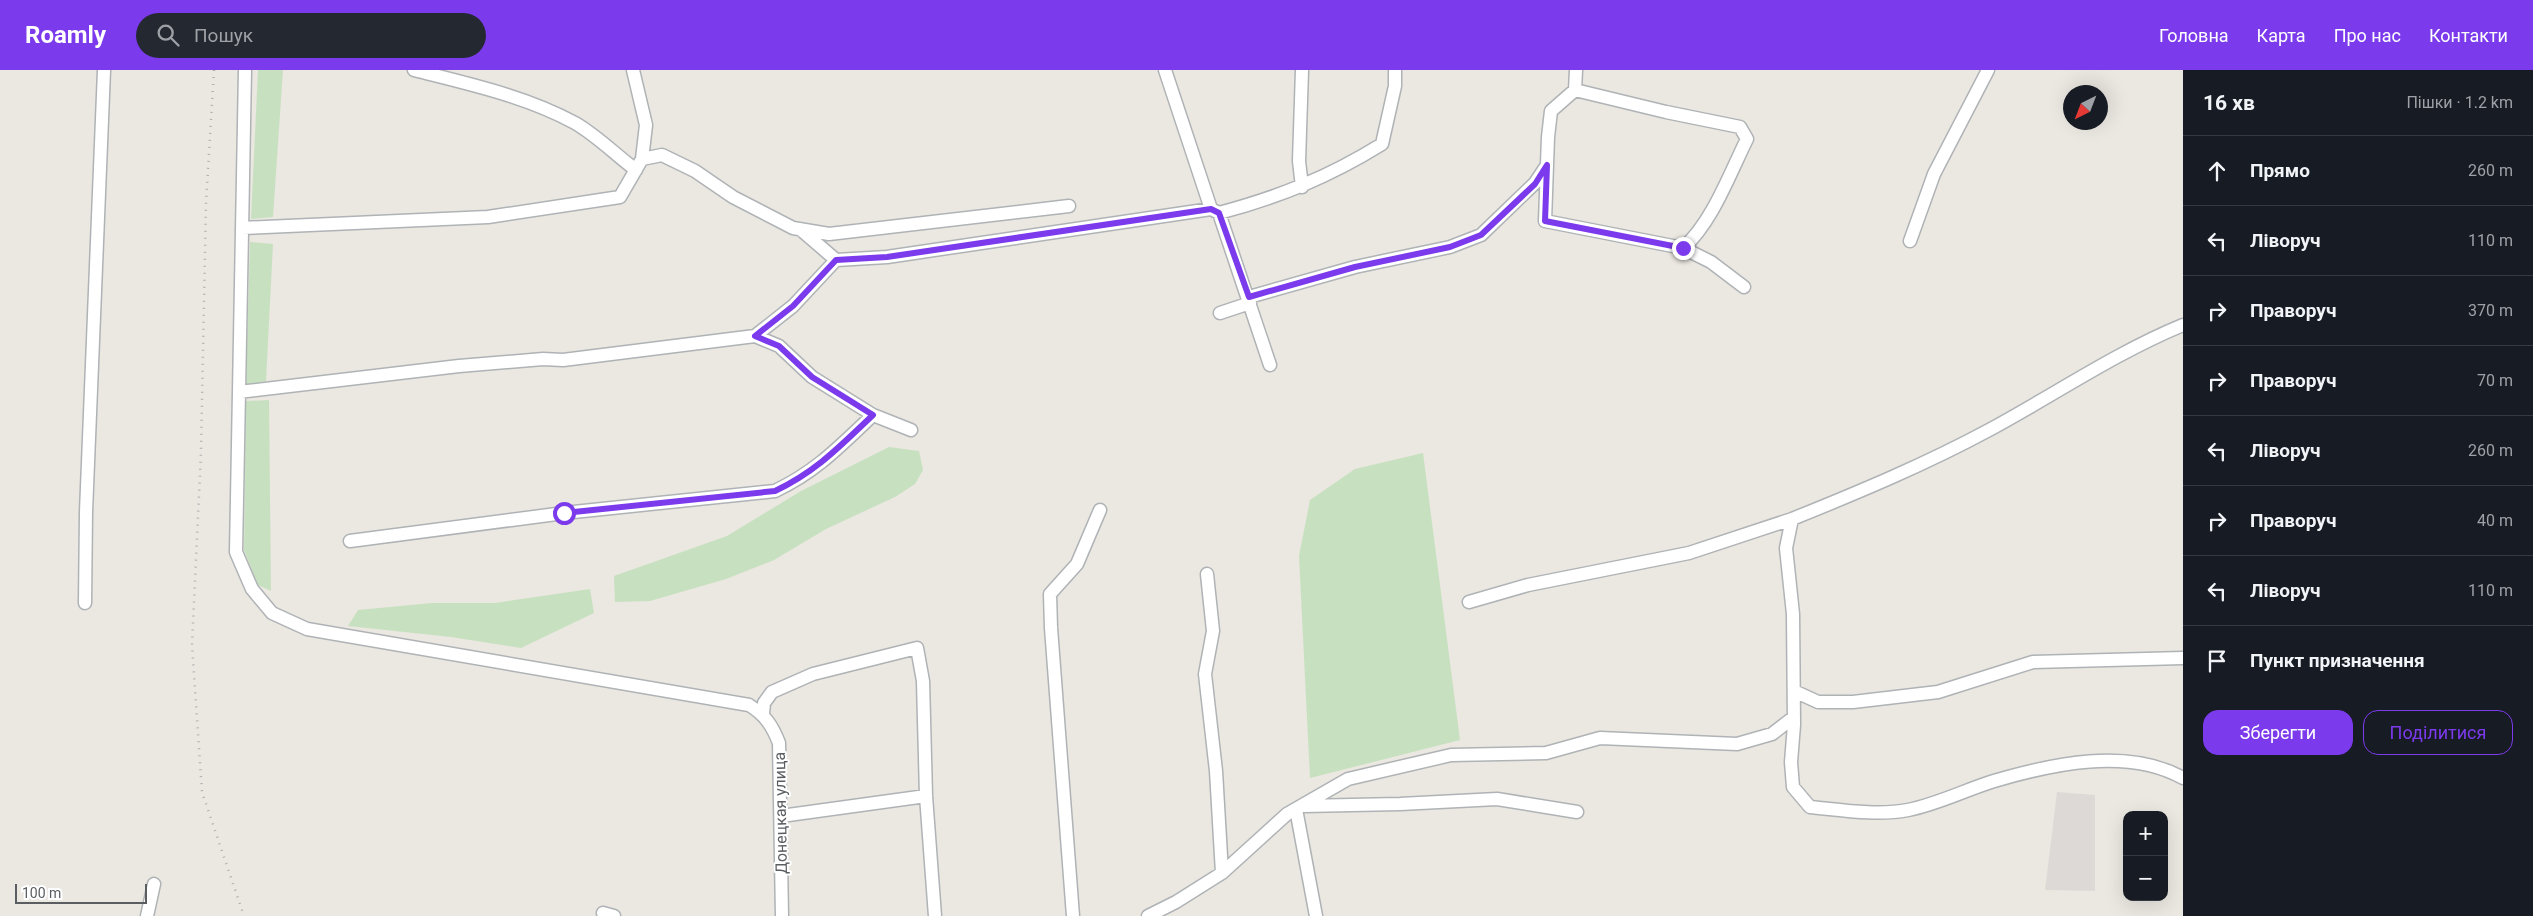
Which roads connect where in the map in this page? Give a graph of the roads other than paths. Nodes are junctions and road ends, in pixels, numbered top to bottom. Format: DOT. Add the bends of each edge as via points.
graph roads {
  1 [pos="104,70"];
  2 [pos="245,70"];
  3 [pos="414,70"];
  4 [pos="633,70"];
  5 [pos="1165,70"];
  6 [pos="1302,70"];
  7 [pos="1395,70"];
  8 [pos="1576,70"];
  9 [pos="1988,70"];
  10 [pos="1575,90"];
  11 [pos="639,165"];
  12 [pos="1547,165"];
  13 [pos="1302,187"];
  14 [pos="1069,206"];
  15 [pos="1215,211"];
  16 [pos="242,228"];
  17 [pos="800,229"];
  18 [pos="1910,241"];
  19 [pos="1683,248"];
  20 [pos="836,260"];
  21 [pos="1744,287"];
  22 [pos="1250,300"];
  23 [pos="1220,312"];
  24 [pos="2183,325"];
  25 [pos="755,336"];
  26 [pos="1270,365"];
  27 [pos="239,392"];
  28 [pos="873,415"];
  29 [pos="911,430"];
  30 [pos="1100,510"];
  31 [pos="1792,519"];
  32 [pos="350,541"];
  33 [pos="1207,574"];
  34 [pos="1468,602"];
  35 [pos="85,603"];
  36 [pos="2183,658"];
  37 [pos="1794,691"];
  38 [pos="763,714"];
  39 [pos="1794,717"];
  40 [pos="2183,778"];
  41 [pos="926,796"];
  42 [pos="1298,807"];
  43 [pos="1577,812"];
  44 [pos="780,816"];
  45 [pos="1222,873"];
  46 [pos="154,884"];
  47 [pos="148,916"];
  48 [pos="782,916"];
  49 [pos="935,916"];
  50 [pos="1073,916"];
  51 [pos="1148,916"];
  52 [pos="1316,916"];
  1 -- 35 [label="street"];
  2 -- 16 [label="street"];
  3 -- 11 [label="street" via="536,105 576,124"];
  4 -- 11 [label="street" via="646,125"];
  5 -- 15 [label="street"];
  6 -- 13 [label="street" via="1299,160"];
  7 -- 13 [label="street" via="1395,86 1382,144"];
  8 -- 10 [label="street"];
  9 -- 18 [label="street" via="1934,174"];
  10 -- 12 [label="street" via="1551,111"];
  10 -- 19 [label="street" via="1740,127 1747,139 1715,203"];
  11 -- 16 [label="street" via="620,197 488,217"];
  11 -- 17 [label="street" via="662,156 695,171 733,197"];
  12 -- 19 [label="street" via="1545,221"];
  12 -- 22 [label="street" via="1535,184 1481,235 1450,247 1355,267"];
  13 -- 15 [label="street"];
  14 -- 17 [label="street" via="829,234"];
  15 -- 20 [label="street" via="887,257"];
  15 -- 22 [label="street"];
  16 -- 27 [label="street"];
  17 -- 20 [label="street"];
  19 -- 21 [label="street" via="1711,262"];
  20 -- 25 [label="street" via="793,306"];
  22 -- 23 [label="street"];
  22 -- 26 [label="street"];
  24 -- 31 [label="street" via="2150,338 1990,430 1869,488"];
  25 -- 27 [label="street" via="563,360 459,366"];
  25 -- 28 [label="street" via="779,346 812,377"];
  27 -- 38 [label="street" via="236,552 252,590 272,613 306,629 749,705"];
  28 -- 29 [label="street"];
  28 -- 32 [label="street" via="802,478 775,491 564,513"];
  30 -- 50 [label="street" via="1077,564 1050,594"];
  31 -- 34 [label="street" via="1688,553 1528,585"];
  31 -- 37 [label="street" via="1786,548 1793,614"];
  33 -- 45 [label="street" via="1213,631 1205,674 1216,771"];
  36 -- 37 [label="street" via="2033,662 1938,692 1853,702 1818,702"];
  37 -- 39 [label="street"];
  38 -- 41 [label="street" via="764,703 772,692 813,674 916,648 923,681"];
  38 -- 44 [label="street, Донецкая улица" via="779,743"];
  39 -- 40 [label="street" via="1791,762 1794,787 1810,807 1856,811 1907,810 1994,781 2070,764 2126,761 2169,770"];
  39 -- 42 [label="street" via="1772,734 1737,744 1600,738 1546,753 1451,755 1348,779"];
  41 -- 44 [label="street"];
  41 -- 49 [label="street"];
  42 -- 43 [label="street" via="1497,799"];
  42 -- 45 [label="street"];
  42 -- 52 [label="street"];
  44 -- 48 [label="street, Донецкая улица"];
  45 -- 51 [label="street"];
  46 -- 47 [label="street"];
}
